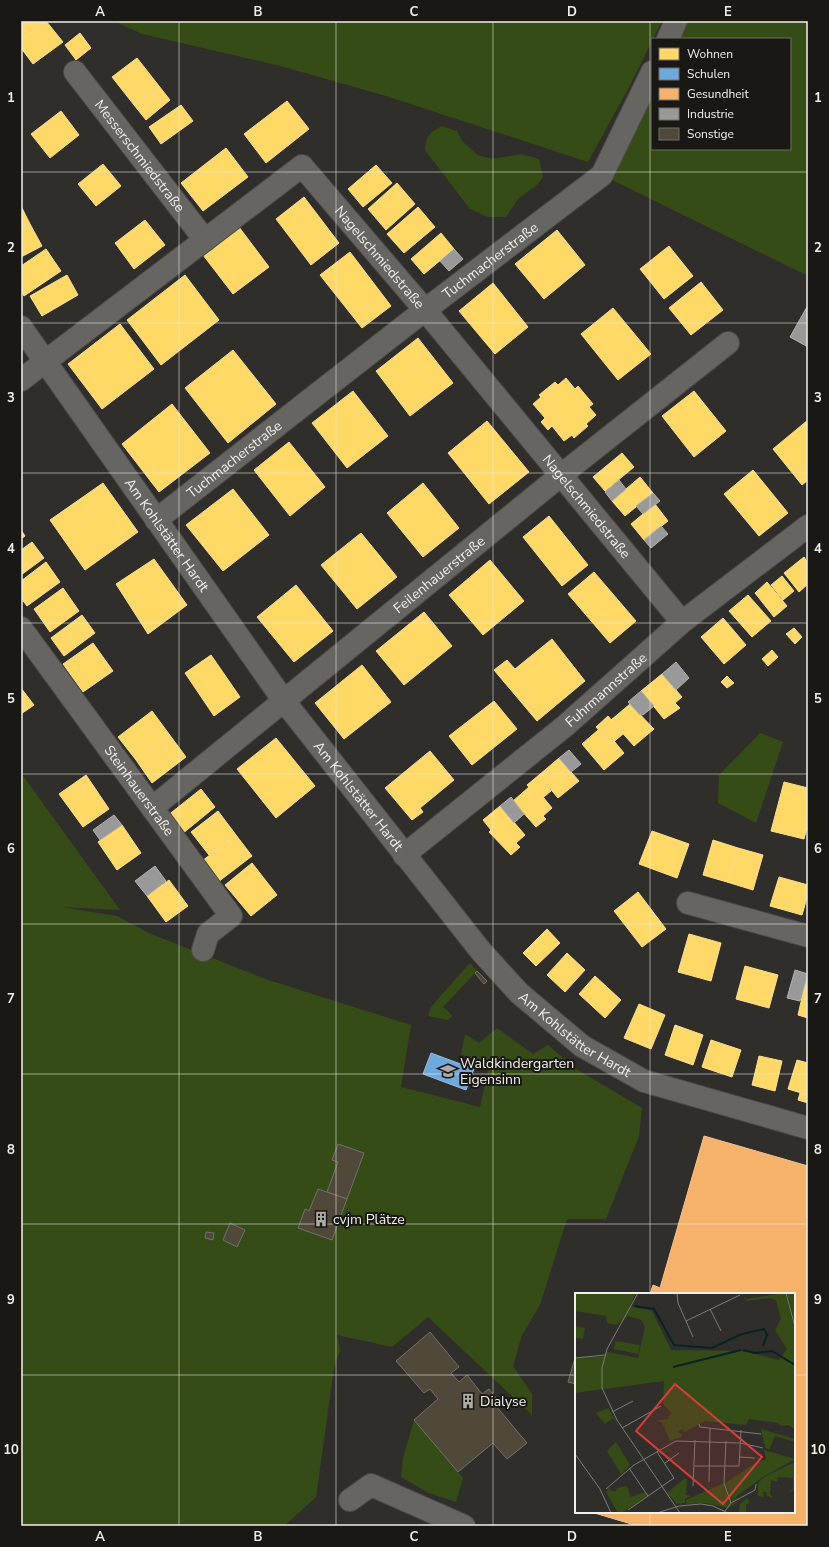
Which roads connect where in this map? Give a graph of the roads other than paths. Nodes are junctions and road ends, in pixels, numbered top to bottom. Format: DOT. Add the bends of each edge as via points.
graph roads {
  1 [pos="676,21"];
  2 [pos="668,38"];
  3 [pos="75,72"];
  4 [pos="651,74"];
  5 [pos="205,240"];
  6 [pos="425,310"];
  7 [pos="21,327"];
  8 [pos="728,343"];
  9 [pos="45,362"];
  10 [pos="21,380"];
  11 [pos="560,476"];
  12 [pos="156,520"];
  13 [pos="808,526"];
  14 [pos="682,622"];
  15 [pos="21,628"];
  16 [pos="284,701"];
  17 [pos="152,808"];
  18 [pos="404,855"];
  19 [pos="688,902"];
  20 [pos="808,936"];
  21 [pos="203,950"];
  22 [pos="808,1128"];
  23 [pos="350,1500"];
  24 [pos="464,1526"];
  1 -- 2 [label="street"];
  3 -- 5 [label="street, Messerschmiedstraße"];
  4 -- 6 [label="street, Tuchmacherstraße" via="602,175"];
  5 -- 6 [label="street, Nagelschmiedstraße" via="302,166"];
  5 -- 9 [label="street, Nagelschmiedstraße"];
  6 -- 11 [label="street, Nagelschmiedstraße"];
  6 -- 12 [label="street, Tuchmacherstraße"];
  7 -- 9 [label="street, Am Kohlstätter Hardt"];
  8 -- 11 [label="street, Feilenhauerstraße"];
  9 -- 10 [label="street, Nagelschmiedstraße"];
  9 -- 12 [label="street, Am Kohlstätter Hardt"];
  11 -- 14 [label="street, Nagelschmiedstraße"];
  11 -- 16 [label="street, Feilenhauerstraße"];
  12 -- 16 [label="street, Am Kohlstätter Hardt"];
  13 -- 14 [label="street, Fuhrmannstraße"];
  14 -- 18 [label="street, Fuhrmannstraße" via="565,726"];
  15 -- 17 [label="street, Steinhauerstraße"];
  16 -- 17 [label="street, Feilenhauerstraße"];
  16 -- 18 [label="street, Am Kohlstätter Hardt"];
  17 -- 21 [label="street, Steinhauerstraße" via="231,916 208,934"];
  18 -- 22 [label="street, Am Kohlstätter Hardt" via="506,980 582,1046 644,1081"];
  19 -- 20 [label="street"];
  23 -- 24 [label="street" via="371,1485"];
}
